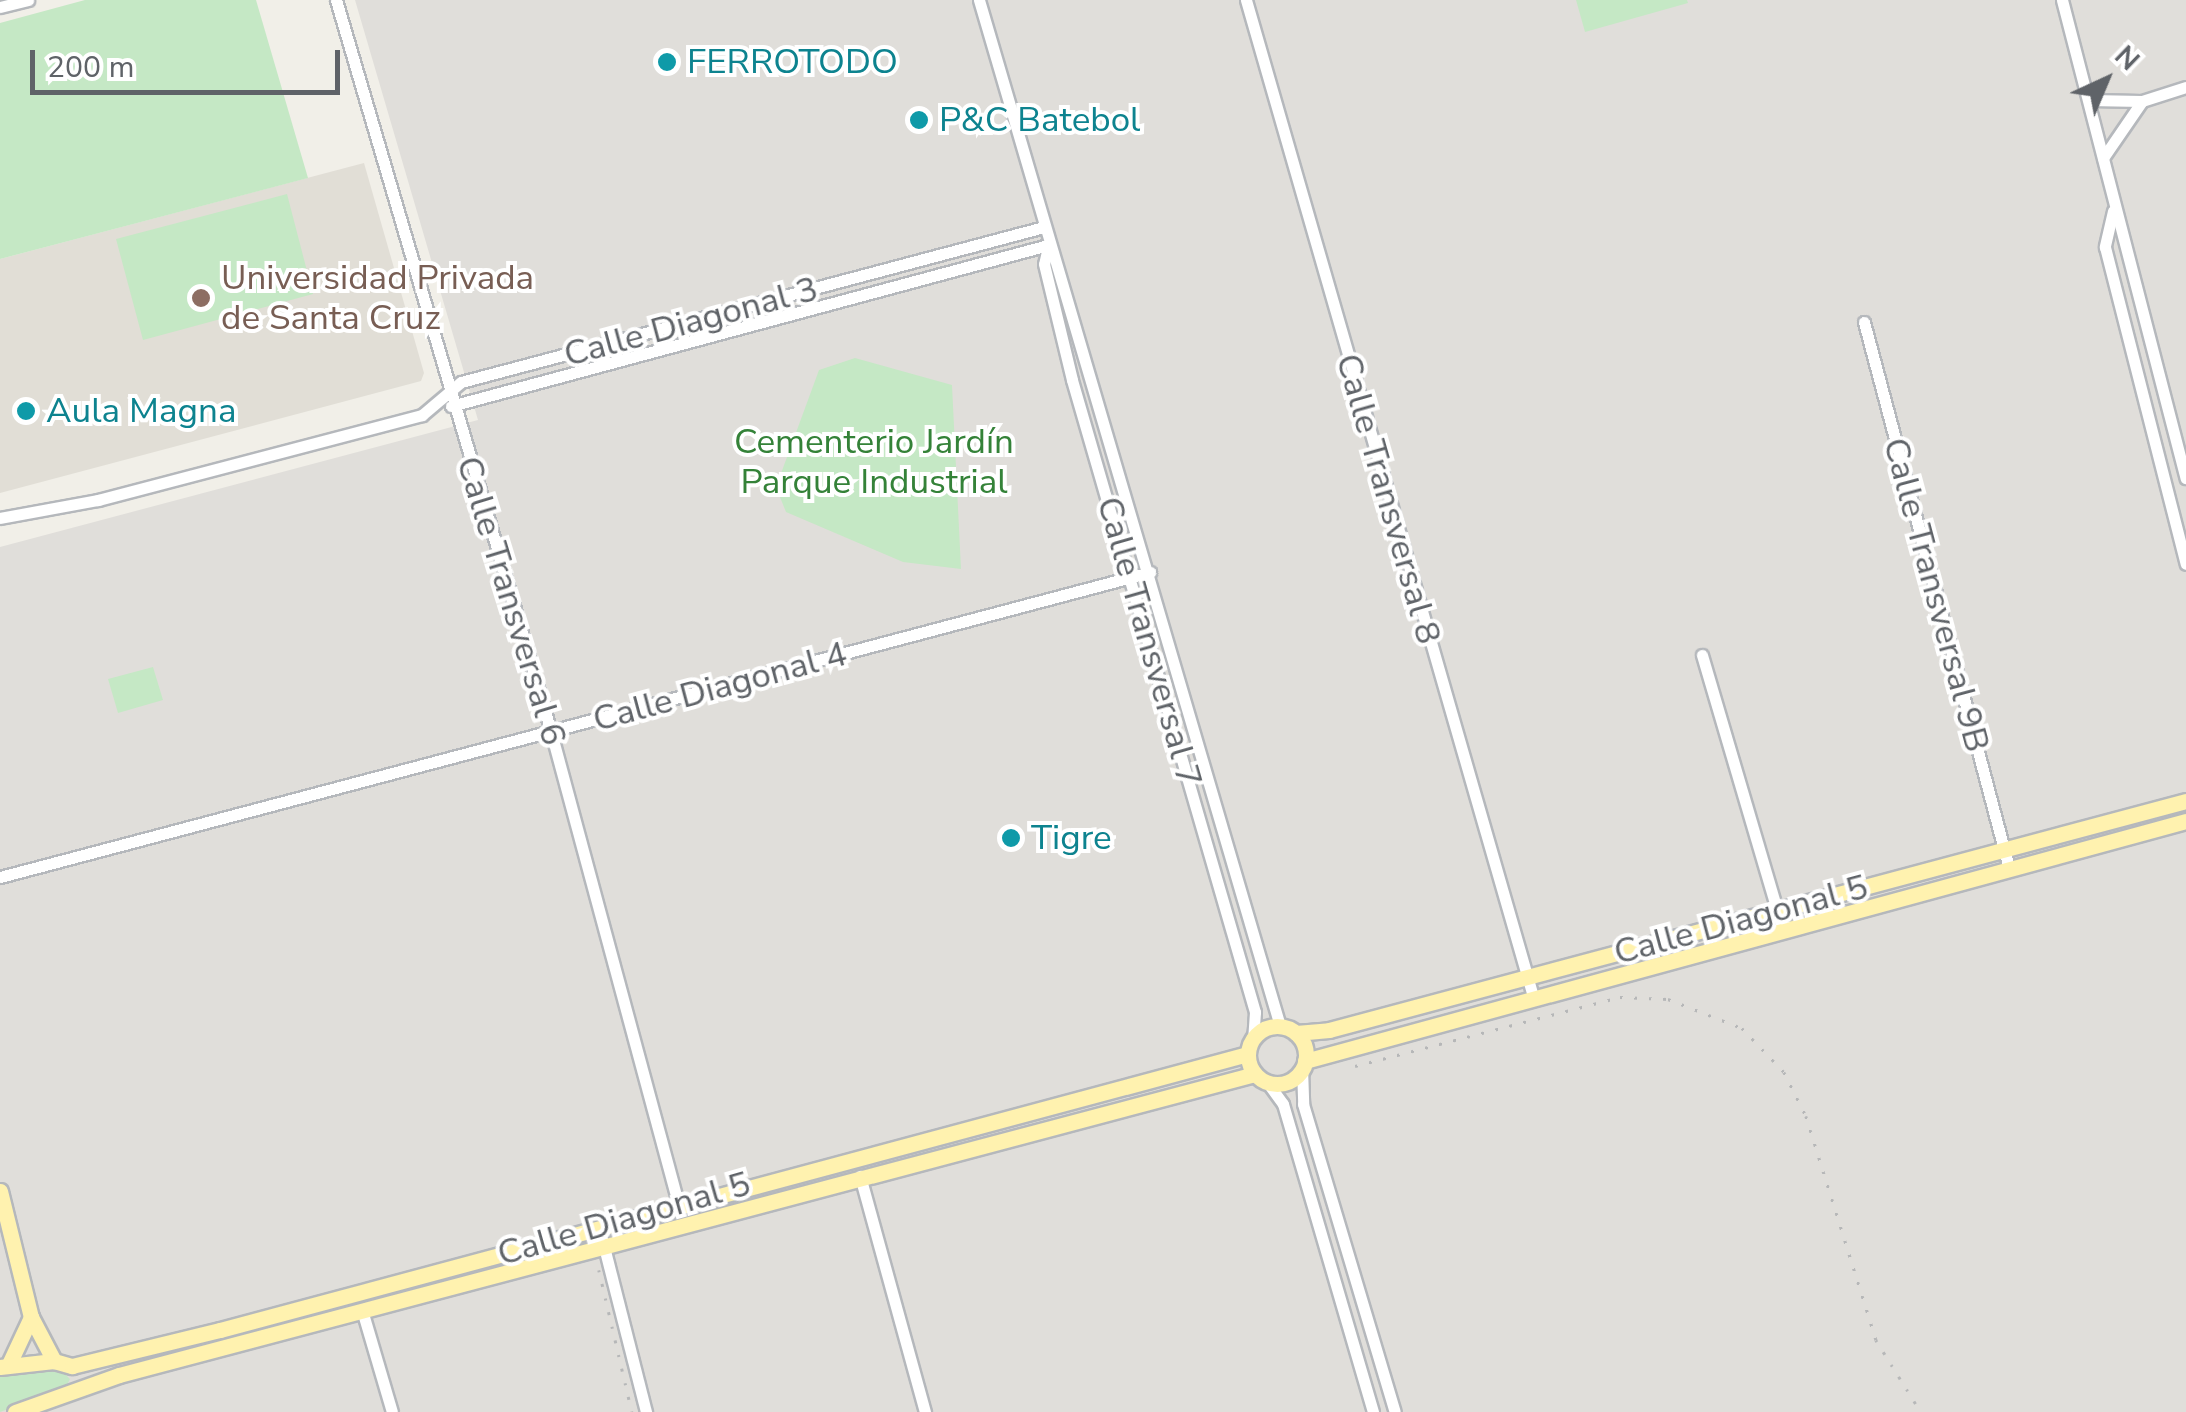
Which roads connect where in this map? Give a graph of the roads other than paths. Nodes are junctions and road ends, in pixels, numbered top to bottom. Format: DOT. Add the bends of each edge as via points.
graph roads {
  1 [pos="28,0"];
  2 [pos="336,0"];
  3 [pos="979,0"];
  4 [pos="1246,0"];
  5 [pos="2062,0"];
  6 [pos="0,7"];
  7 [pos="2186,87"];
  8 [pos="2088,100"];
  9 [pos="2142,101"];
  10 [pos="2103,158"];
  11 [pos="2112,211"];
  12 [pos="1044,227"];
  13 [pos="1048,246"];
  14 [pos="1864,322"];
  15 [pos="450,401"];
  16 [pos="2168,405"];
  17 [pos="2147,411"];
  18 [pos="2186,478"];
  19 [pos="0,518"];
  20 [pos="2186,564"];
  21 [pos="1150,572"];
  22 [pos="1131,578"];
  23 [pos="1702,655"];
  24 [pos="552,732"];
  25 [pos="2186,801"];
  26 [pos="2186,822"];
  27 [pos="2003,850"];
  28 [pos="2009,868"];
  29 [pos="0,878"];
  30 [pos="1236,878"];
  31 [pos="1219,882"];
  32 [pos="1777,912"];
  33 [pos="1783,930"];
  34 [pos="1528,977"];
  35 [pos="1533,996"];
  36 [pos="1288,1029"];
  37 [pos="1251,1046"];
  38 [pos="1304,1065"];
  39 [pos="1261,1078"];
  40 [pos="934,1135"];
  41 [pos="938,1156"];
  42 [pos="860,1176"];
  43 [pos="0,1191"];
  44 [pos="678,1203"];
  45 [pos="1338,1218"];
  46 [pos="1318,1223"];
  47 [pos="600,1225"];
  48 [pos="603,1243"];
  49 [pos="497,1254"];
  50 [pos="500,1272"];
  51 [pos="362,1310"];
  52 [pos="31,1316"];
  53 [pos="220,1330"];
  54 [pos="224,1348"];
  55 [pos="54,1360"];
  56 [pos="5,1366"];
  57 [pos="72,1366"];
  58 [pos="70,1391"];
  59 [pos="1394,1409"];
  60 [pos="1372,1411"];
  61 [pos="16,1412"];
  62 [pos="392,1412"];
  63 [pos="646,1412"];
  64 [pos="924,1412"];
  1 -- 6 [label="street"];
  2 -- 15 [label="street, Calle Transversal 6"];
  3 -- 12 [label="street, Calle Transversal 7"];
  4 -- 34 [label="street, Calle Transversal 8"];
  5 -- 8 [label="street"];
  7 -- 9 [label="street"];
  8 -- 9 [label="street"];
  8 -- 10 [label="street"];
  9 -- 10 [label="street"];
  10 -- 11 [label="street"];
  11 -- 16 [label="street"];
  11 -- 17 [label="street" via="2105,247"];
  12 -- 13 [label="street, Calle Transversal 7"];
  12 -- 15 [label="street, Calle Diagonal 3" via="460,382"];
  13 -- 15 [label="street"];
  13 -- 21 [label="street, Calle Transversal 7"];
  13 -- 22 [label="street, Calle Transversal 7" via="1044,264 1072,380"];
  14 -- 27 [label="street, Calle Transversal 9B"];
  15 -- 19 [label="street, Calle Diagonal 3" via="422,415 98,500"];
  15 -- 24 [label="street, Calle Transversal 6"];
  16 -- 17 [label="street"];
  16 -- 18 [label="street"];
  17 -- 20 [label="street"];
  21 -- 22 [label="street, Calle Diagonal 4"];
  21 -- 30 [label="street, Calle Transversal 7"];
  22 -- 24 [label="street, Calle Diagonal 4"];
  22 -- 31 [label="street, Calle Transversal 7"];
  23 -- 32 [label="street"];
  24 -- 29 [label="street, Calle Diagonal 4"];
  24 -- 44 [label="street, Calle Transversal 6"];
  25 -- 27 [label="main road, Calle Diagonal 5"];
  26 -- 28 [label="main road, Calle Diagonal 5"];
  27 -- 28 [label="street, Calle Transversal 9B"];
  27 -- 32 [label="main road, Calle Diagonal 5"];
  28 -- 33 [label="main road, Calle Diagonal 5"];
  30 -- 31 [label="street"];
  30 -- 36 [label="street, Calle Transversal 7"];
  31 -- 37 [label="street, Calle Transversal 7" via="1254,1012"];
  32 -- 33 [label="street"];
  32 -- 34 [label="main road, Calle Diagonal 5"];
  33 -- 35 [label="main road, Calle Diagonal 5"];
  34 -- 35 [label="street, Calle Transversal 8"];
  34 -- 36 [label="main road, Calle Diagonal 5" via="1329,1030"];
  35 -- 38 [label="main road, Calle Diagonal 5"];
  36 -- 37 [label="main road, Calle Diagonal 5"];
  36 -- 38 [label="main road"];
  37 -- 39 [label="main road"];
  37 -- 40 [label="main road, Calle Diagonal 5"];
  38 -- 39 [label="main road, Calle Diagonal 5" via="1283,1083"];
  38 -- 45 [label="street" via="1303,1104"];
  39 -- 41 [label="main road, Calle Diagonal 5"];
  39 -- 46 [label="street" via="1283,1104"];
  40 -- 41 [label="main road"];
  40 -- 44 [label="main road, Calle Diagonal 5"];
  41 -- 42 [label="main road, Calle Diagonal 5"];
  42 -- 48 [label="main road, Calle Diagonal 5"];
  42 -- 64 [label="street"];
  43 -- 52 [label="main road"];
  44 -- 47 [label="main road, Calle Diagonal 5"];
  45 -- 46 [label="street"];
  45 -- 59 [label="street"];
  46 -- 60 [label="street"];
  47 -- 48 [label="street"];
  47 -- 49 [label="main road, Calle Diagonal 5"];
  48 -- 50 [label="main road, Calle Diagonal 5"];
  48 -- 63 [label="street"];
  49 -- 50 [label="street"];
  49 -- 53 [label="main road, Calle Diagonal 5"];
  50 -- 51 [label="main road, Calle Diagonal 5"];
  51 -- 54 [label="main road, Calle Diagonal 5"];
  51 -- 62 [label="street"];
  52 -- 55 [label="main road"];
  52 -- 56 [label="main road"];
  53 -- 54 [label="street"];
  53 -- 57 [label="main road, Calle Diagonal 5"];
  54 -- 58 [label="main road, Calle Diagonal 5"];
  55 -- 56 [label="main road"];
  55 -- 57 [label="main road"];
  57 -- 58 [label="main road" via="76,1379"];
  58 -- 61 [label="main road, Calle Diagonal 5"];
  59 -- 60 [label="street"];
}
